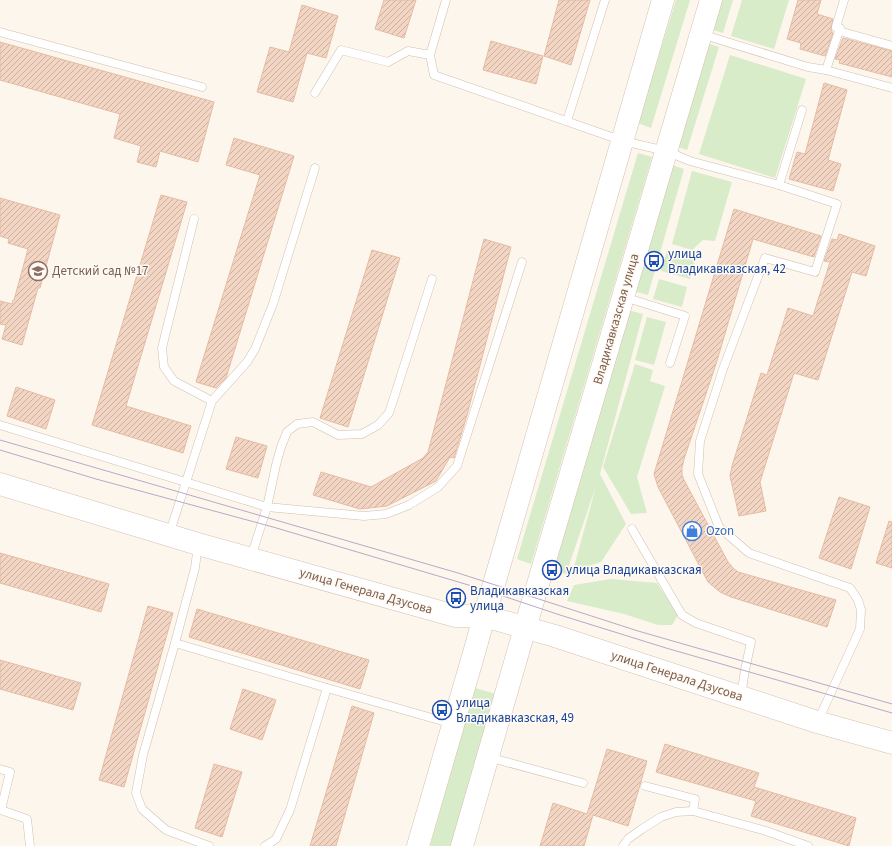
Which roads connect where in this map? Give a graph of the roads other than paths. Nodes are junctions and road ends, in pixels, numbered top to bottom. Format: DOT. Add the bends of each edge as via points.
graph roads {
  1 [pos="446,0"];
  2 [pos="604,0"];
  3 [pos="663,0"];
  4 [pos="711,0"];
  5 [pos="844,0"];
  6 [pos="839,31"];
  7 [pos="0,32"];
  8 [pos="700,34"];
  9 [pos="892,46"];
  10 [pos="430,55"];
  11 [pos="826,70"];
  12 [pos="202,87"];
  13 [pos="892,88"];
  14 [pos="315,93"];
  15 [pos="802,110"];
  16 [pos="567,122"];
  17 [pos="623,141"];
  18 [pos="666,151"];
  19 [pos="315,168"];
  20 [pos="779,185"];
  21 [pos="194,219"];
  22 [pos="522,262"];
  23 [pos="432,279"];
  24 [pos="623,297"];
  25 [pos="670,364"];
  26 [pos="212,401"];
  27 [pos="0,425"];
  28 [pos="186,482"];
  29 [pos="0,484"];
  30 [pos="267,507"];
  31 [pos="632,529"];
  32 [pos="169,535"];
  33 [pos="198,544"];
  34 [pos="250,559"];
  35 [pos="484,616"];
  36 [pos="525,628"];
  37 [pos="175,643"];
  38 [pos="327,688"];
  39 [pos="740,697"];
  40 [pos="817,722"];
  41 [pos="453,724"];
  42 [pos="892,743"];
  43 [pos="488,757"];
  44 [pos="0,769"];
  45 [pos="583,783"];
  46 [pos="645,786"];
  47 [pos="693,811"];
  48 [pos="30,846"];
  49 [pos="209,846"];
  50 [pos="264,846"];
  51 [pos="418,846"];
  52 [pos="462,846"];
  53 [pos="623,846"];
  54 [pos="808,846"];
  1 -- 10 [label="lane"];
  2 -- 16 [label="lane"];
  3 -- 17 [label="main road"];
  4 -- 8 [label="main road, Владикавказская улица"];
  5 -- 6 [label="lane" via="836,27 840,28"];
  6 -- 9 [label="lane"];
  6 -- 11 [label="lane"];
  7 -- 12 [label="lane"];
  8 -- 11 [label="lane" via="808,67"];
  8 -- 18 [label="main road, Владикавказская улица"];
  10 -- 14 [label="lane" via="408,51 388,62 341,50"];
  10 -- 16 [label="lane" via="434,75"];
  11 -- 13 [label="lane"];
  15 -- 20 [label="lane"];
  16 -- 17 [label="lane"];
  17 -- 18 [label="lane"];
  17 -- 35 [label="main road"];
  18 -- 20 [label="lane" via="690,161"];
  18 -- 24 [label="main road, Владикавказская улица"];
  19 -- 26 [label="lane" via="273,304 255,349 247,362"];
  20 -- 40 [label="lane" via="837,204 815,272 765,258 723,369 700,441 698,474 720,527 749,553 850,588 858,600 862,610 860,629"];
  21 -- 26 [label="lane" via="162,348 164,367 174,381"];
  22 -- 30 [label="lane" via="457,466 438,487 409,505 386,514 364,516"];
  23 -- 30 [label="lane" via="389,413 378,425 362,434 338,435 313,422 297,424 287,432 281,447"];
  24 -- 25 [label="lane" via="685,316"];
  24 -- 36 [label="main road, Владикавказская улица"];
  26 -- 28 [label="lane"];
  27 -- 28 [label="lane"];
  28 -- 30 [label="lane"];
  28 -- 32 [label="lane"];
  29 -- 32 [label="main road, улица Генерала Дзусова"];
  30 -- 34 [label="lane"];
  31 -- 39 [label="lane" via="682,615 696,623 751,642"];
  32 -- 33 [label="main road, улица Генерала Дзусова"];
  33 -- 34 [label="main road, улица Генерала Дзусова"];
  33 -- 37 [label="lane" via="195,568"];
  34 -- 35 [label="main road, улица Генерала Дзусова" via="455,616"];
  35 -- 36 [label="main road, улица Генерала Дзусова"];
  35 -- 41 [label="main road"];
  36 -- 39 [label="main road, улица Генерала Дзусова"];
  36 -- 43 [label="main road, Владикавказская улица"];
  37 -- 38 [label="lane"];
  37 -- 49 [label="lane" via="143,755 136,793 142,809 166,830"];
  38 -- 41 [label="lane"];
  38 -- 50 [label="lane" via="290,810 276,840"];
  39 -- 40 [label="main road, улица Генерала Дзусова"];
  40 -- 42 [label="main road, улица Генерала Дзусова"];
  41 -- 51 [label="main road"];
  43 -- 45 [label="lane"];
  43 -- 52 [label="main road, Владикавказская улица"];
  44 -- 48 [label="lane" via="10,772 1,810 27,819"];
  46 -- 47 [label="lane" via="695,799"];
  47 -- 53 [label="lane" via="676,812 662,817 642,828"];
  47 -- 54 [label="lane" via="766,831"];
}
